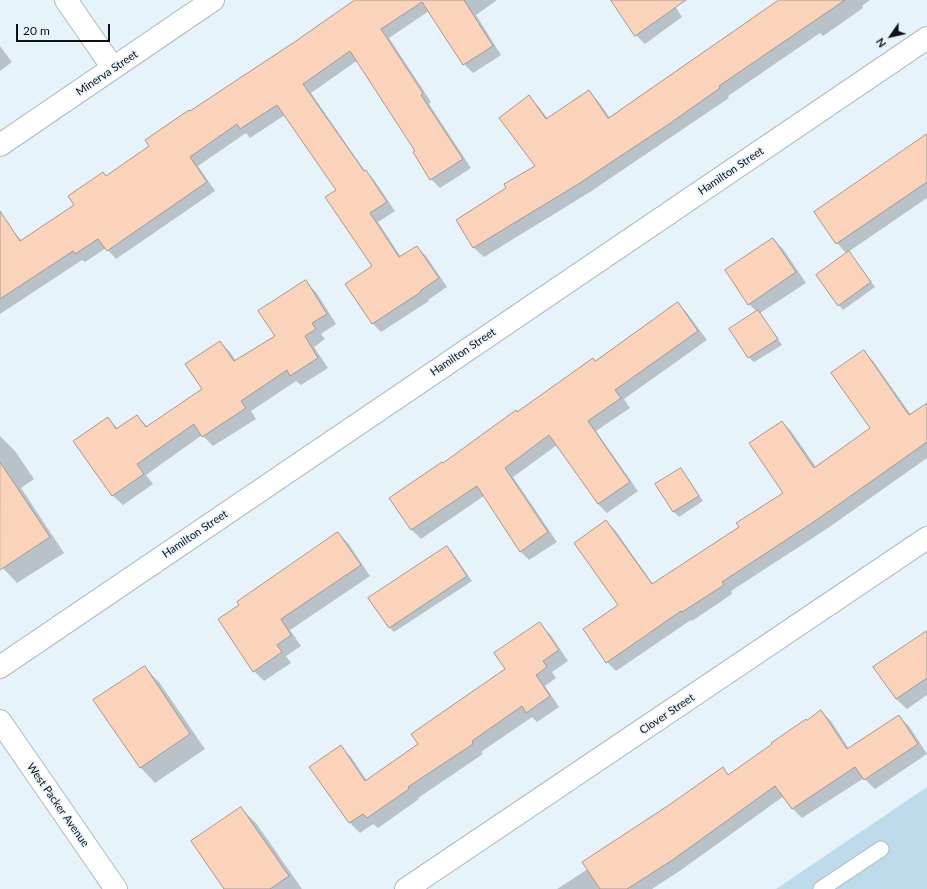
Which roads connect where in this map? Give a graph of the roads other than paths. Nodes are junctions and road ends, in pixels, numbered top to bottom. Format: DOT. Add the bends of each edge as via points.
graph roads {
  1 [pos="66,0"];
  2 [pos="213,0"];
  3 [pos="927,38"];
  4 [pos="113,68"];
  5 [pos="0,145"];
  6 [pos="927,538"];
  7 [pos="0,667"];
  8 [pos="0,721"];
  9 [pos="881,849"];
  10 [pos="116,889"];
  11 [pos="406,889"];
  12 [pos="821,889"];
  1 -- 4 [label="street"];
  2 -- 4 [label="street, Minerva Street"];
  3 -- 7 [label="street, Hamilton Street"];
  4 -- 5 [label="street, Minerva Street"];
  6 -- 11 [label="street, Clover Street"];
  8 -- 10 [label="street, West Packer Avenue"];
  9 -- 12 [label="lane"];
}
